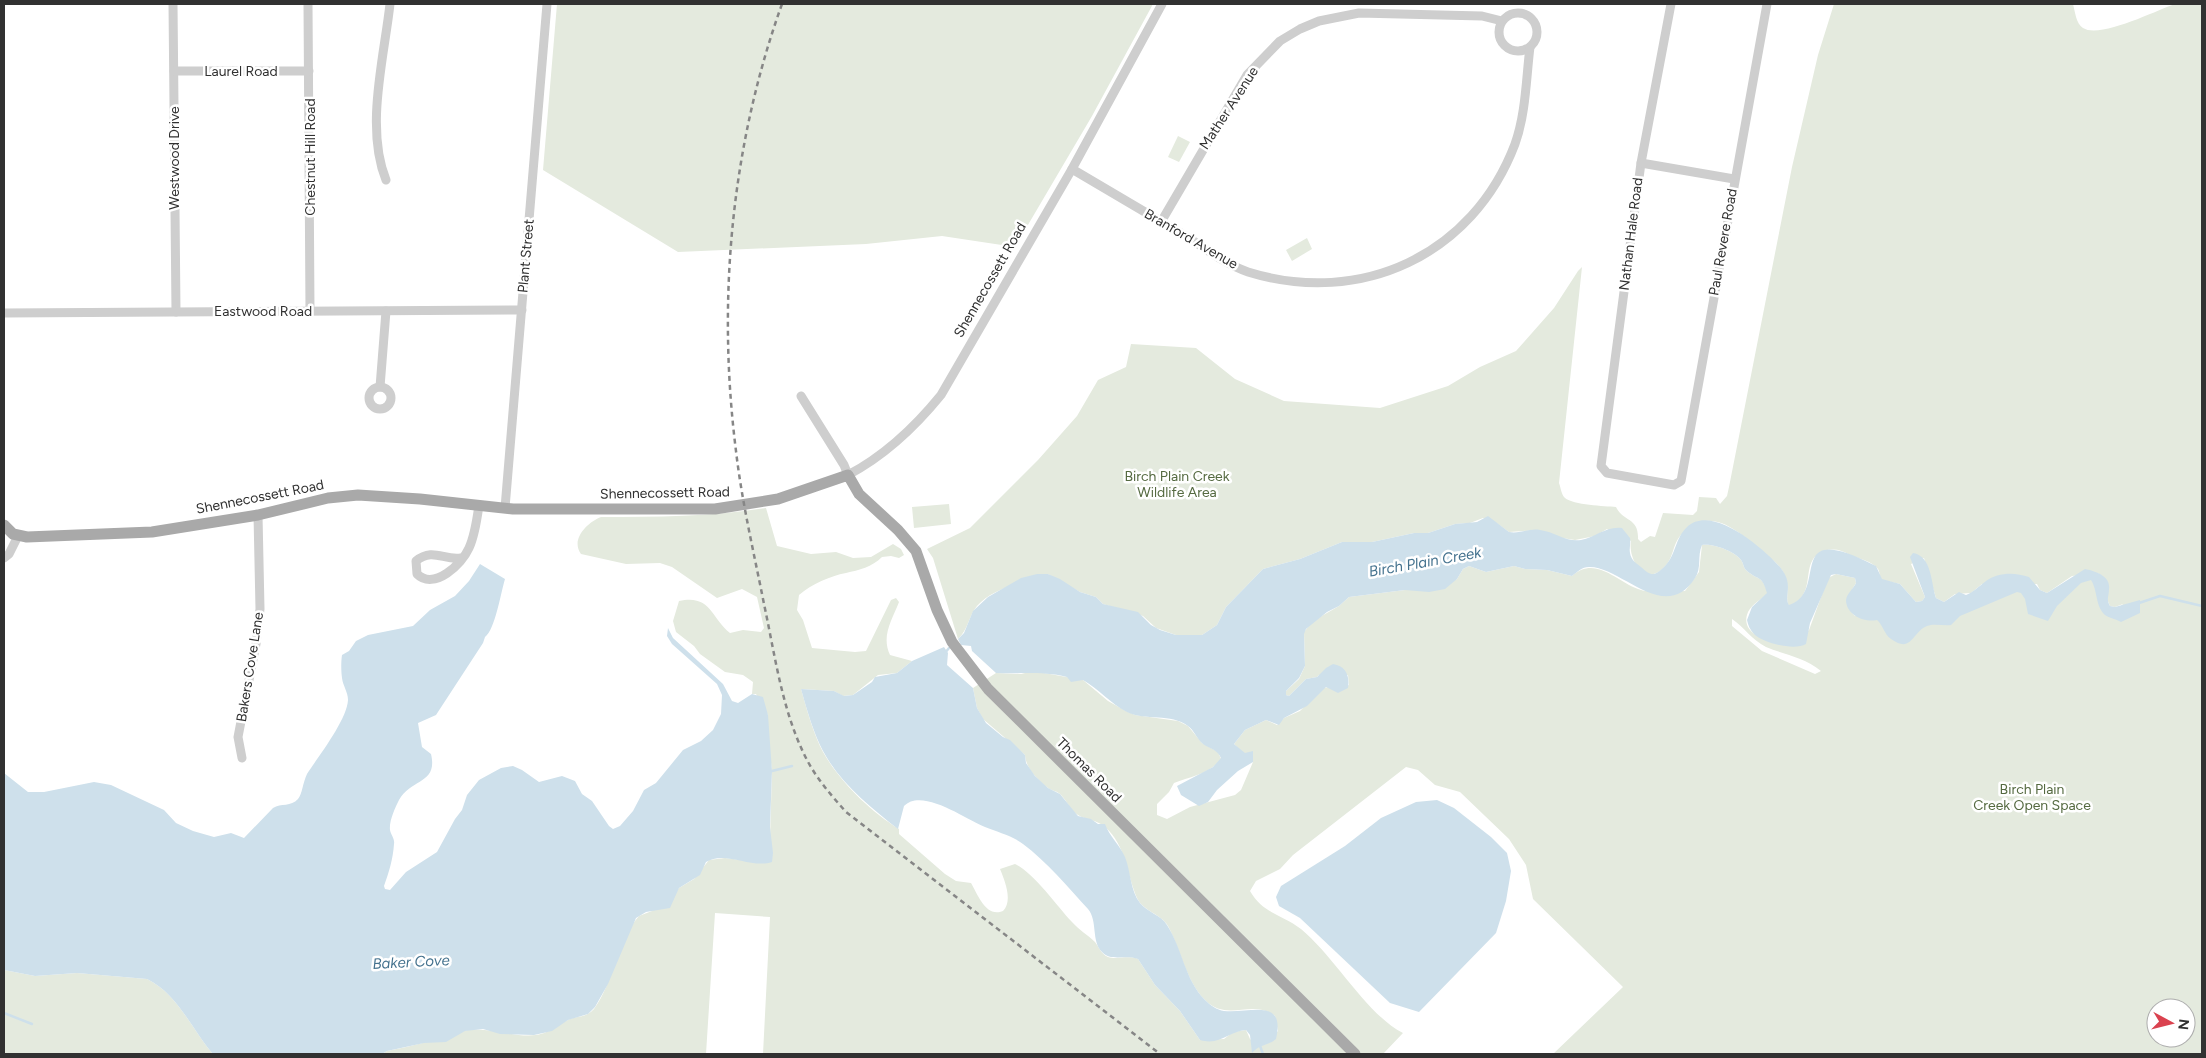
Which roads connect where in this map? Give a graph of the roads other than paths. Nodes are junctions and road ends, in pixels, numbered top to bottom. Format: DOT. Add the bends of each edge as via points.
graph roads {
  1 [pos="173,4"];
  2 [pos="308,4"];
  3 [pos="390,4"];
  4 [pos="547,4"];
  5 [pos="1162,4"];
  6 [pos="1527,4"];
  7 [pos="1671,4"];
  8 [pos="1768,4"];
  9 [pos="1527,15"];
  10 [pos="1502,21"];
  11 [pos="1530,47"];
  12 [pos="1517,51"];
  13 [pos="1527,70"];
  14 [pos="174,71"];
  15 [pos="309,71"];
  16 [pos="1641,162"];
  17 [pos="1072,169"];
  18 [pos="1734,179"];
  19 [pos="386,180"];
  20 [pos="1161,222"];
  21 [pos="522,310"];
  22 [pos="310,311"];
  23 [pos="386,311"];
  24 [pos="176,312"];
  25 [pos="4,313"];
  26 [pos="380,387"];
  27 [pos="801,396"];
  28 [pos="848,475"];
  29 [pos="1681,481"];
  30 [pos="479,505"];
  31 [pos="506,508"];
  32 [pos="258,515"];
  33 [pos="4,525"];
  34 [pos="18,536"];
  35 [pos="4,558"];
  36 [pos="461,558"];
  37 [pos="242,758"];
  38 [pos="1356,1054"];
  1 -- 14 [label="street, Westwood Drive"];
  2 -- 15 [label="street, Chestnut Hill Road"];
  3 -- 19 [label="street" via="378,90 378,161"];
  4 -- 21 [label="street, Plant Street"];
  5 -- 17 [label="street, Shennecossett Road"];
  6 -- 9 [label="street"];
  7 -- 16 [label="street, Nathan Hale Road"];
  8 -- 18 [label="street, Paul Revere Road"];
  9 -- 10 [label="street" via="1512,14"];
  9 -- 11 [label="street" via="1537,29"];
  10 -- 12 [label="street" via="1498,32 1502,43 1506,48"];
  10 -- 20 [label="street, Mather Avenue" via="1482,16 1359,13 1319,21 1300,29 1280,41 1248,75"];
  11 -- 12 [label="street"];
  11 -- 13 [label="street, Branford Avenue"];
  12 -- 13 [label="street"];
  13 -- 20 [label="street, Branford Avenue" via="1516,142 1490,191 1454,234 1399,268 1361,280 1334,284 1266,276 1246,272"];
  14 -- 15 [label="street, Laurel Road"];
  14 -- 24 [label="street, Westwood Drive"];
  15 -- 22 [label="street, Chestnut Hill Road"];
  16 -- 18 [label="street"];
  16 -- 29 [label="street, Nathan Hale Road" via="1601,466 1606,473 1674,485"];
  17 -- 20 [label="street, Branford Avenue"];
  17 -- 28 [label="street, Shennecossett Road" via="941,395 889,448"];
  18 -- 29 [label="street, Paul Revere Road"];
  21 -- 23 [label="street, Eastwood Road"];
  21 -- 31 [label="street, Plant Street"];
  22 -- 23 [label="street, Eastwood Road"];
  22 -- 24 [label="street, Eastwood Road"];
  23 -- 26 [label="street"];
  24 -- 25 [label="street, Eastwood Road"];
  27 -- 28 [label="street"];
  28 -- 31 [label="main road, Shennecossett Road" via="778,498 724,508"];
  28 -- 38 [label="main road, Thomas Road" via="859,494 916,551 937,610 954,645 988,689"];
  30 -- 31 [label="main road, Shennecossett Road"];
  30 -- 32 [label="main road, Shennecossett Road" via="358,495 328,498"];
  30 -- 36 [label="street" via="469,549"];
  32 -- 34 [label="main road, Shennecossett Road" via="152,532"];
  32 -- 37 [label="street, Bakers Cove Lane" via="260,609 238,736"];
  33 -- 34 [label="main road"];
  34 -- 35 [label="street"];
  36 -- 36 [label="street" via="437,580 428,580 417,574 416,561 426,555"];
}
